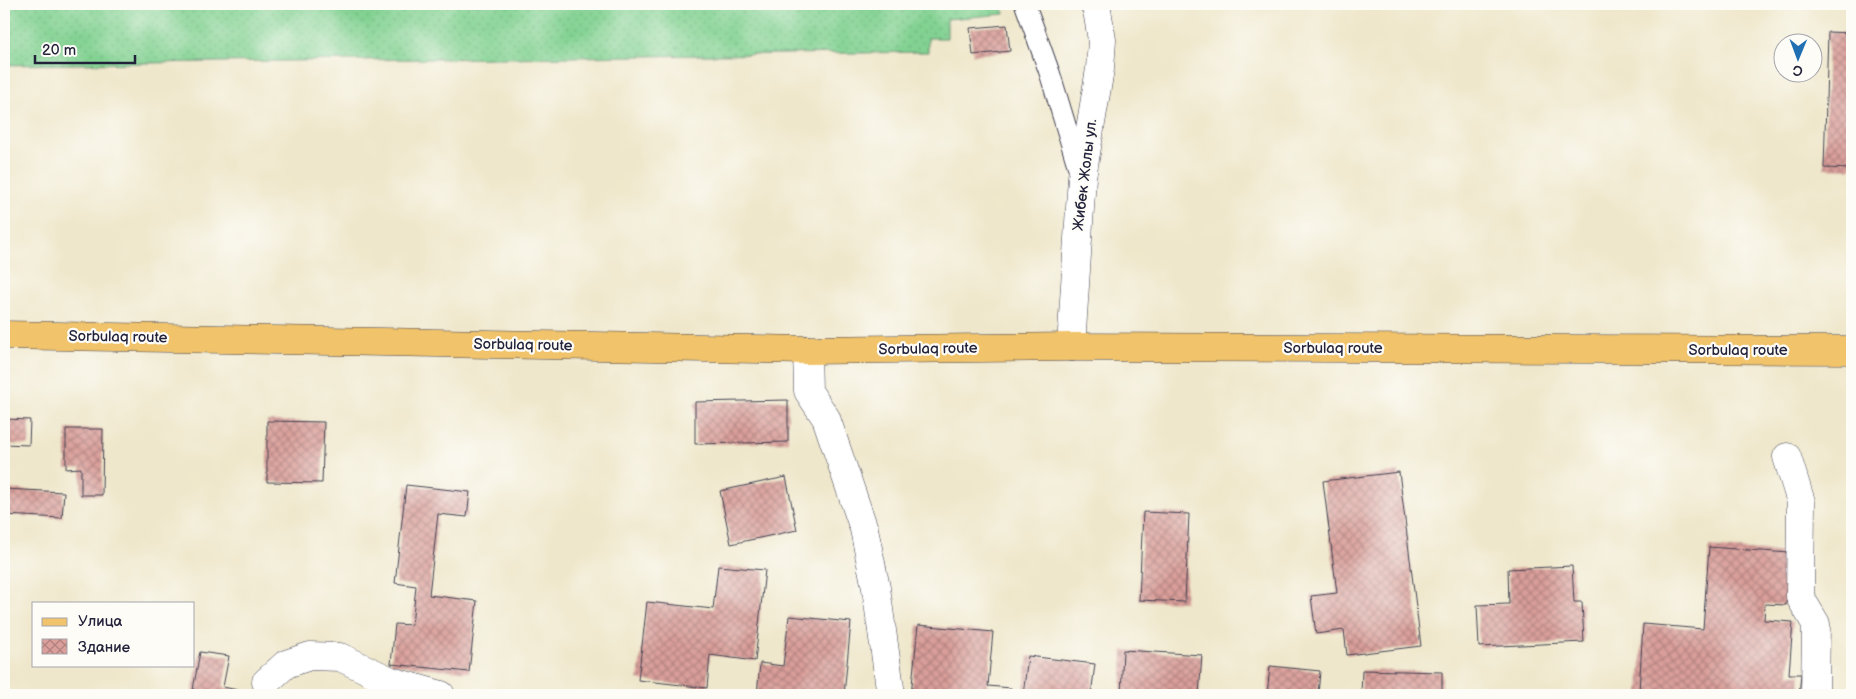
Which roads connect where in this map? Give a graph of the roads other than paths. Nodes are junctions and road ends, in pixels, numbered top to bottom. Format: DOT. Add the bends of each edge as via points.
graph roads {
  1 [pos="1025,4"];
  2 [pos="1094,4"];
  3 [pos="1082,177"];
  4 [pos="4,335"];
  5 [pos="1071,347"];
  6 [pos="807,350"];
  7 [pos="1852,350"];
  8 [pos="1787,458"];
  9 [pos="266,682"];
  10 [pos="441,695"];
  11 [pos="891,695"];
  12 [pos="1814,695"];
  1 -- 3 [label="lane"];
  2 -- 3 [label="street, Жибек Жолы ул." via="1102,40 1100,69"];
  3 -- 5 [label="street, Жибек Жолы ул."];
  4 -- 6 [label="main road, Sorbulaq route"];
  5 -- 6 [label="main road, Sorbulaq route"];
  5 -- 7 [label="main road, Sorbulaq route"];
  6 -- 11 [label="street" via="808,391 826,418 864,529"];
  8 -- 12 [label="street" via="1801,502 1800,597 1816,624"];
  9 -- 10 [label="street" via="286,664 310,656 340,657 391,681"];
}
